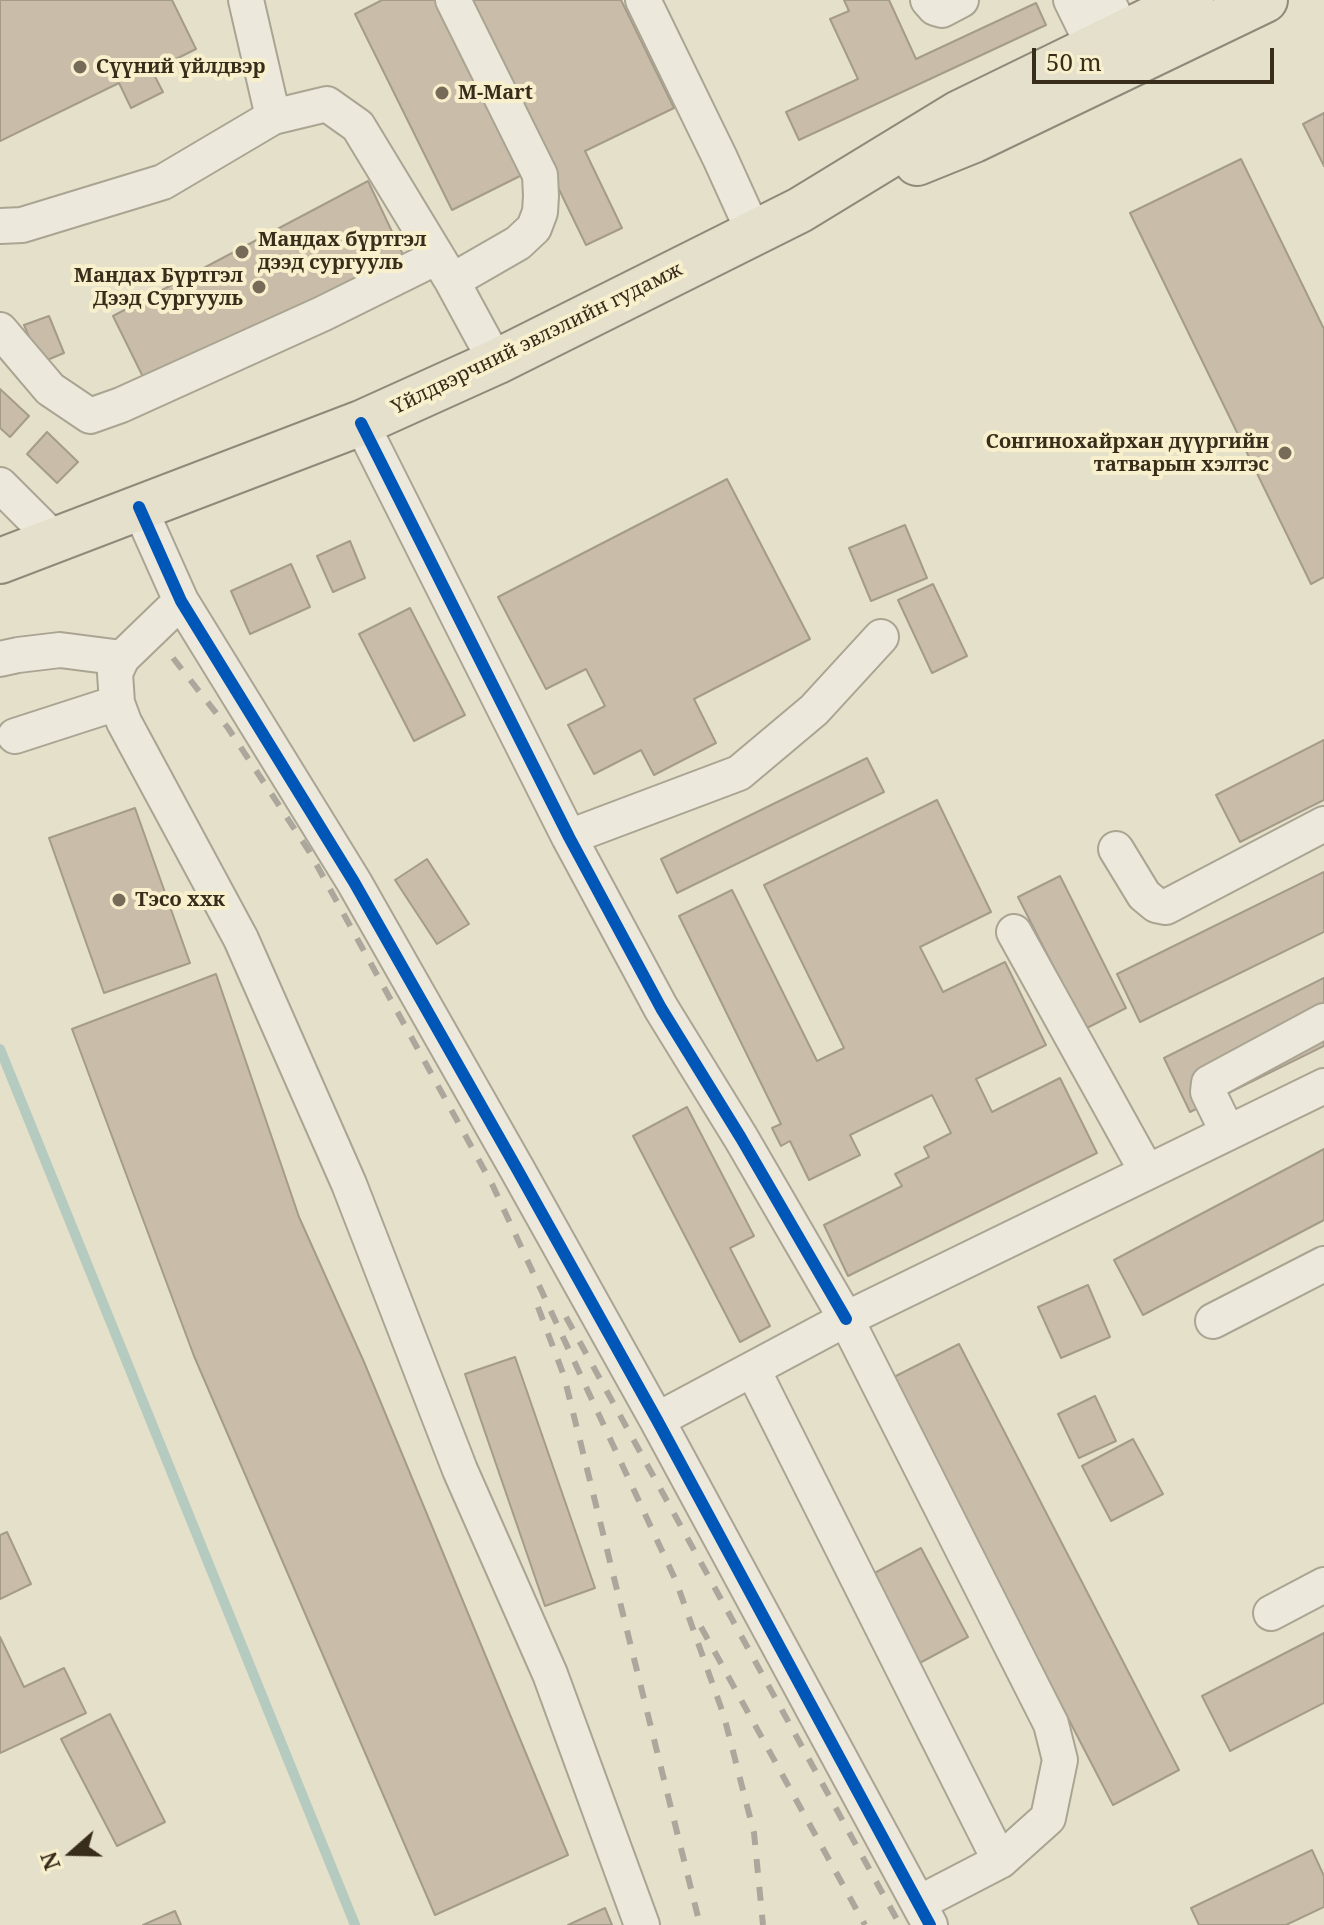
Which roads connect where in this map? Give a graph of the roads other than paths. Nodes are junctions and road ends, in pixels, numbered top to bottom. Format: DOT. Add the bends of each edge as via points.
graph roads {
  1 [pos="246,0"];
  2 [pos="453,0"];
  3 [pos="643,0"];
  4 [pos="928,0"];
  5 [pos="961,0"];
  6 [pos="1071,0"];
  7 [pos="1191,0"];
  8 [pos="1265,0"];
  9 [pos="1108,27"];
  10 [pos="273,117"];
  11 [pos="800,210"];
  12 [pos="0,226"];
  13 [pos="754,233"];
  14 [pos="444,269"];
  15 [pos="0,330"];
  16 [pos="496,362"];
  17 [pos="361,423"];
  18 [pos="0,485"];
  19 [pos="139,507"];
  20 [pos="55,540"];
  21 [pos="0,561"];
  22 [pos="181,601"];
  23 [pos="881,637"];
  24 [pos="122,658"];
  25 [pos="0,659"];
  26 [pos="117,703"];
  27 [pos="15,736"];
  28 [pos="1324,824"];
  29 [pos="569,837"];
  30 [pos="1116,849"];
  31 [pos="1014,932"];
  32 [pos="1324,1021"];
  33 [pos="1324,1086"];
  34 [pos="1228,1133"];
  35 [pos="1147,1172"];
  36 [pos="1324,1264"];
  37 [pos="846,1319"];
  38 [pos="1213,1321"];
  39 [pos="753,1370"];
  40 [pos="657,1420"];
  41 [pos="1324,1585"];
  42 [pos="1271,1613"];
  43 [pos="1000,1861"];
  44 [pos="924,1914"];
  45 [pos="642,1925"];
  1 -- 10 [label="street"];
  2 -- 14 [label="street" via="540,175 541,196 534,228 518,243"];
  3 -- 13 [label="street"];
  4 -- 5 [label="street" via="942,10"];
  6 -- 9 [label="street"];
  7 -- 9 [label="main road, Үйлдвэрчний эвлэлийн гудамж"];
  8 -- 11 [label="main road, Үйлдвэрчний эвлэлийн гудамж" via="974,140"];
  9 -- 11 [label="main road, Үйлдвэрчний эвлэлийн гудамж"];
  10 -- 12 [label="street" via="163,182 22,225"];
  10 -- 14 [label="street" via="327,104 358,126"];
  11 -- 13 [label="main road, Үйлдвэрчний эвлэлийн гудамж"];
  13 -- 16 [label="main road, Үйлдвэрчний эвлэлийн гудамж"];
  14 -- 15 [label="street" via="322,314 90,416 50,389"];
  14 -- 16 [label="street"];
  16 -- 17 [label="main road, Үйлдвэрчний эвлэлийн гудамж"];
  17 -- 19 [label="main road, Үйлдвэрчний эвлэлийн гудамж"];
  17 -- 29 [label="street"];
  18 -- 20 [label="street"];
  19 -- 20 [label="main road, Үйлдвэрчний эвлэлийн гудамж"];
  19 -- 22 [label="street"];
  20 -- 21 [label="main road, Үйлдвэрчний эвлэлийн гудамж"];
  22 -- 24 [label="street"];
  22 -- 40 [label="street" via="354,882"];
  23 -- 29 [label="street" via="814,710 739,773"];
  24 -- 25 [label="street" via="60,650"];
  24 -- 26 [label="street" via="115,673"];
  26 -- 27 [label="street"];
  26 -- 45 [label="street" via="241,939 349,1184 460,1470 550,1674"];
  28 -- 30 [label="street" via="1166,907 1144,895"];
  29 -- 37 [label="street" via="661,1008"];
  31 -- 35 [label="street"];
  32 -- 34 [label="street" via="1209,1083 1208,1092"];
  33 -- 34 [label="street"];
  34 -- 35 [label="street"];
  35 -- 37 [label="street"];
  36 -- 38 [label="street"];
  37 -- 39 [label="street"];
  37 -- 43 [label="street" via="1051,1724 1060,1760 1048,1818"];
  39 -- 40 [label="street"];
  39 -- 43 [label="street"];
  40 -- 44 [label="street"];
  41 -- 42 [label="street"];
  43 -- 44 [label="street"];
}
